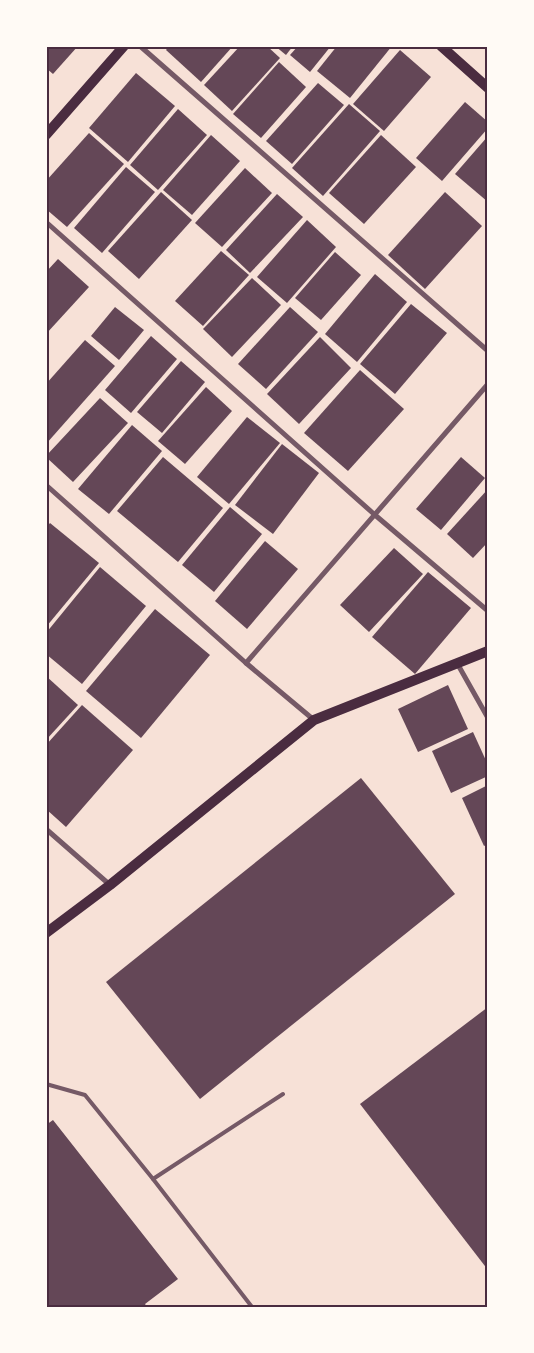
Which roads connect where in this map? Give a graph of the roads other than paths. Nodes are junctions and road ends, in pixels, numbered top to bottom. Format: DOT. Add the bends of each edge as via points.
graph roads {
  1 [pos="124,46"];
  2 [pos="140,46"];
  3 [pos="441,46"];
  4 [pos="488,88"];
  5 [pos="46,136"];
  6 [pos="46,222"];
  7 [pos="488,351"];
  8 [pos="488,384"];
  9 [pos="46,485"];
  10 [pos="375,515"];
  11 [pos="488,610"];
  12 [pos="488,651"];
  13 [pos="246,663"];
  14 [pos="457,663"];
  15 [pos="488,718"];
  16 [pos="314,720"];
  17 [pos="46,829"];
  18 [pos="110,885"];
  19 [pos="46,933"];
  20 [pos="46,1084"];
  21 [pos="283,1094"];
  22 [pos="154,1178"];
  23 [pos="252,1307"];
  1 -- 5 [label="main road"];
  2 -- 7 [label="street"];
  3 -- 4 [label="main road"];
  6 -- 10 [label="street"];
  8 -- 10 [label="street"];
  9 -- 13 [label="street"];
  10 -- 11 [label="street"];
  10 -- 13 [label="street"];
  12 -- 14 [label="main road"];
  13 -- 16 [label="street"];
  14 -- 15 [label="street"];
  14 -- 16 [label="main road"];
  16 -- 18 [label="main road"];
  17 -- 18 [label="street"];
  18 -- 19 [label="main road"];
  20 -- 22 [label="lane" via="85,1095"];
  21 -- 22 [label="lane"];
  22 -- 23 [label="lane"];
}
